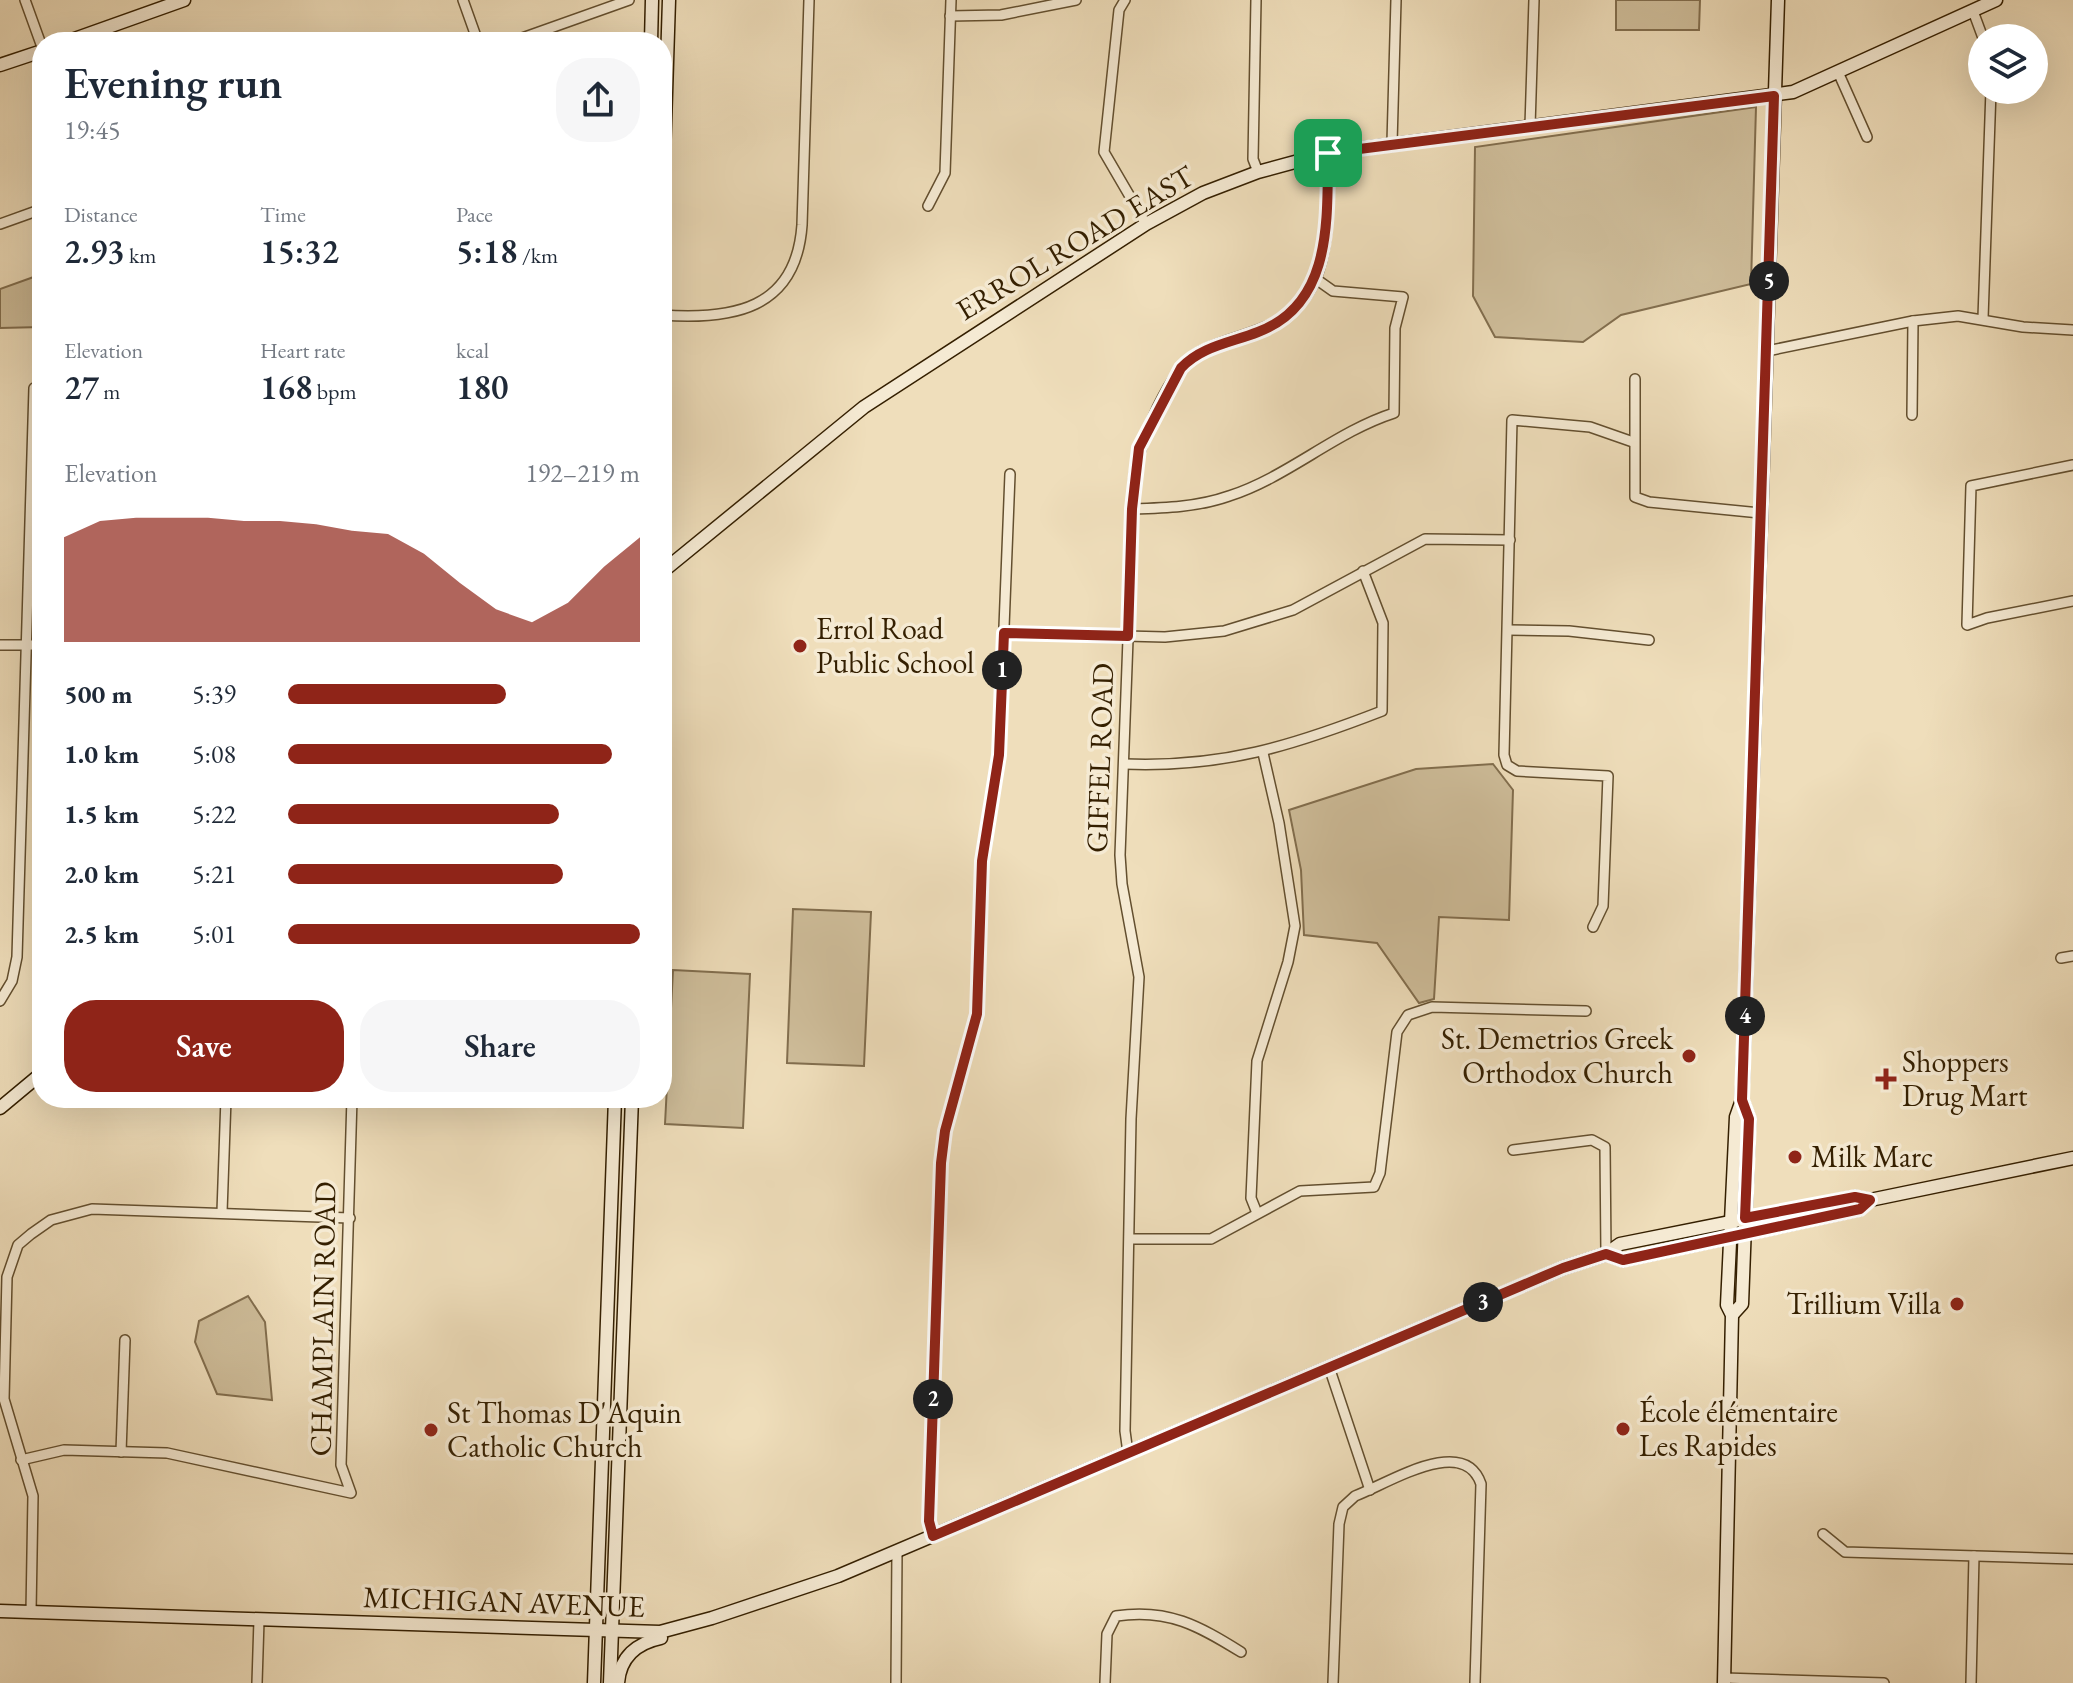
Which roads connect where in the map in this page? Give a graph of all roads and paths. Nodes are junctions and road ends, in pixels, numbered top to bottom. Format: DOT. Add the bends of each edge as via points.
graph roads {
  1 [pos="25,0"];
  2 [pos="184,0"];
  3 [pos="463,0"];
  4 [pos="629,0"];
  5 [pos="652,0"];
  6 [pos="669,0"];
  7 [pos="809,0"];
  8 [pos="951,0"];
  9 [pos="1076,0"];
  10 [pos="1125,0"];
  11 [pos="1256,0"];
  12 [pos="1396,0"];
  13 [pos="1534,0"];
  14 [pos="1778,0"];
  15 [pos="1996,0"];
  16 [pos="1973,11"];
  17 [pos="950,16"];
  18 [pos="1978,24"];
  19 [pos="36,32"];
  20 [pos="94,32"];
  21 [pos="474,32"];
  22 [pos="539,32"];
  23 [pos="651,32"];
  24 [pos="668,32"];
  25 [pos="32,53"];
  26 [pos="0,65"];
  27 [pos="1838,72"];
  28 [pos="1774,96"];
  29 [pos="1991,104"];
  30 [pos="1530,126"];
  31 [pos="1867,137"];
  32 [pos="1392,143"];
  33 [pos="1328,153"];
  34 [pos="1258,172"];
  35 [pos="928,206"];
  36 [pos="32,213"];
  37 [pos="0,224"];
  38 [pos="1146,224"];
  39 [pos="1316,279"];
  40 [pos="672,316"];
  41 [pos="1983,318"];
  42 [pos="1913,321"];
  43 [pos="2073,330"];
  44 [pos="1767,351"];
  45 [pos="1635,379"];
  46 [pos="1912,415"];
  47 [pos="1633,442"];
  48 [pos="2073,465"];
  49 [pos="1010,474"];
  50 [pos="1132,509"];
  51 [pos="1760,513"];
  52 [pos="1510,540"];
  53 [pos="32,563"];
  54 [pos="672,564"];
  55 [pos="1363,571"];
  56 [pos="2073,601"];
  57 [pos="1508,630"];
  58 [pos="1004,633"];
  59 [pos="1128,636"];
  60 [pos="1649,640"];
  61 [pos="0,645"];
  62 [pos="27,646"];
  63 [pos="32,646"];
  64 [pos="1263,753"];
  65 [pos="1124,764"];
  66 [pos="1593,927"];
  67 [pos="2073,956"];
  68 [pos="2061,958"];
  69 [pos="0,1001"];
  70 [pos="1586,1011"];
  71 [pos="32,1081"];
  72 [pos="1742,1100"];
  73 [pos="0,1108"];
  74 [pos="226,1108"];
  75 [pos="352,1108"];
  76 [pos="615,1108"];
  77 [pos="632,1108"];
  78 [pos="1513,1150"];
  79 [pos="2073,1158"];
  80 [pos="1870,1200"];
  81 [pos="222,1212"];
  82 [pos="1257,1213"];
  83 [pos="350,1218"];
  84 [pos="1745,1218"];
  85 [pos="1731,1220"];
  86 [pos="1745,1236"];
  87 [pos="1130,1239"];
  88 [pos="1729,1239"];
  89 [pos="1606,1254"];
  90 [pos="1732,1315"];
  91 [pos="125,1340"];
  92 [pos="1329,1367"];
  93 [pos="121,1452"];
  94 [pos="1128,1453"];
  95 [pos="21,1460"];
  96 [pos="1370,1490"];
  97 [pos="1823,1534"];
  98 [pos="933,1536"];
  99 [pos="897,1551"];
  100 [pos="1974,1556"];
  101 [pos="2073,1559"];
  102 [pos="0,1611"];
  103 [pos="31,1612"];
  104 [pos="712,1618"];
  105 [pos="259,1620"];
  106 [pos="595,1632"];
  107 [pos="611,1633"];
  108 [pos="1241,1652"];
  109 [pos="1724,1680"];
  110 [pos="1841,1682"];
  111 [pos="257,1683"];
  112 [pos="594,1683"];
  113 [pos="610,1683"];
  114 [pos="618,1683"];
  115 [pos="896,1683"];
  116 [pos="1105,1683"];
  117 [pos="1333,1683"];
  118 [pos="1475,1683"];
  119 [pos="1884,1683"];
  120 [pos="1971,1683"];
  1 -- 19 [label="street"];
  2 -- 20 [label="main road"];
  3 -- 21 [label="street"];
  4 -- 22 [label="street"];
  5 -- 23 [label="main road"];
  6 -- 24 [label="main road"];
  7 -- 40 [label="street" via="802,225 796,258 774,290 741,311 714,318"];
  8 -- 17 [label="street"];
  9 -- 17 [label="street" via="1001,15"];
  10 -- 38 [label="street" via="1119,10 1104,152"];
  11 -- 34 [label="street" via="1253,159"];
  12 -- 32 [label="street"];
  13 -- 30 [label="street"];
  14 -- 28 [label="main road"];
  15 -- 16 [label="main road, ERROL ROAD EAST"];
  16 -- 18 [label="street"];
  16 -- 27 [label="main road, ERROL ROAD EAST"];
  17 -- 35 [label="street" via="945,173"];
  25 -- 26 [label="main road"];
  27 -- 28 [label="main road, ERROL ROAD EAST"];
  27 -- 31 [label="street"];
  28 -- 30 [label="main road, ERROL ROAD EAST"];
  28 -- 44 [label="main road"];
  29 -- 41 [label="street"];
  30 -- 32 [label="main road, ERROL ROAD EAST"];
  32 -- 33 [label="main road, ERROL ROAD EAST"];
  33 -- 34 [label="main road, ERROL ROAD EAST"];
  33 -- 39 [label="street, GIFFEL ROAD" via="1324,246"];
  34 -- 38 [label="main road, ERROL ROAD EAST" via="1203,193"];
  36 -- 37 [label="street"];
  38 -- 54 [label="main road, ERROL ROAD EAST" via="864,407"];
  39 -- 50 [label="street, GIFFEL ROAD" via="1279,322 1201,351 1181,368 1139,448"];
  39 -- 50 [label="street" via="1333,291 1403,297 1395,328 1394,413 1366,422 1228,497"];
  41 -- 42 [label="street"];
  41 -- 43 [label="street"];
  42 -- 44 [label="street"];
  42 -- 46 [label="street"];
  44 -- 51 [label="main road"];
  45 -- 47 [label="street"];
  47 -- 51 [label="street" via="1635,497"];
  47 -- 52 [label="street" via="1582,425 1512,420"];
  48 -- 56 [label="street" via="1971,486 1967,625"];
  49 -- 58 [label="street"];
  50 -- 59 [label="street, GIFFEL ROAD"];
  51 -- 72 [label="main road"];
  52 -- 55 [label="street" via="1425,539"];
  52 -- 57 [label="street"];
  53 -- 62 [label="street"];
  55 -- 59 [label="street" via="1293,610 1253,624 1195,635"];
  55 -- 64 [label="street" via="1383,623 1382,711"];
  57 -- 60 [label="street"];
  57 -- 66 [label="street" via="1503,746 1507,765 1523,772 1608,776 1603,906"];
  58 -- 59 [label="street"];
  58 -- 98 [label="street" via="999,755 982,861 977,1014 941,1163 929,1521"];
  59 -- 65 [label="street, GIFFEL ROAD"];
  61 -- 62 [label="street"];
  62 -- 63 [label="street"];
  62 -- 69 [label="street" via="17,957"];
  64 -- 65 [label="street" via="1195,764"];
  64 -- 82 [label="street" via="1295,926 1257,1061 1251,1198"];
  65 -- 87 [label="street, GIFFEL ROAD" via="1122,884 1139,977"];
  67 -- 68 [label="street"];
  70 -- 82 [label="street" via="1414,1011 1397,1032 1374,1187 1300,1191"];
  71 -- 73 [label="main road"];
  72 -- 84 [label="main road" via="1749,1119"];
  72 -- 85 [label="main road" via="1736,1117"];
  74 -- 81 [label="street"];
  75 -- 83 [label="street, CHAMPLAIN ROAD"];
  76 -- 106 [label="main road"];
  77 -- 107 [label="main road"];
  78 -- 89 [label="street" via="1592,1140 1605,1147"];
  79 -- 80 [label="main road, MICHIGAN AVENUE"];
  80 -- 84 [label="main road, MICHIGAN AVENUE" via="1855,1197"];
  80 -- 86 [label="main road, MICHIGAN AVENUE" via="1860,1209"];
  81 -- 83 [label="street"];
  81 -- 95 [label="street" via="92,1209 51,1220 18,1245 7,1277 4,1399"];
  82 -- 87 [label="street" via="1211,1239"];
  83 -- 93 [label="street, CHAMPLAIN ROAD" via="341,1465 351,1493 177,1454"];
  84 -- 85 [label="main road, MICHIGAN AVENUE"];
  84 -- 86 [label="main road"];
  85 -- 88 [label="main road"];
  85 -- 89 [label="main road, MICHIGAN AVENUE" via="1620,1244"];
  86 -- 88 [label="main road, MICHIGAN AVENUE"];
  86 -- 90 [label="main road" via="1742,1304"];
  87 -- 94 [label="street, GIFFEL ROAD"];
  88 -- 89 [label="main road, MICHIGAN AVENUE" via="1623,1260"];
  88 -- 90 [label="main road" via="1727,1305"];
  89 -- 92 [label="main road, MICHIGAN AVENUE"];
  90 -- 109 [label="main road"];
  91 -- 93 [label="street"];
  92 -- 94 [label="main road, MICHIGAN AVENUE"];
  92 -- 96 [label="street"];
  93 -- 95 [label="street, CHAMPLAIN ROAD" via="64,1450"];
  94 -- 98 [label="main road, MICHIGAN AVENUE"];
  95 -- 103 [label="street" via="35,1514"];
  96 -- 117 [label="street" via="1347,1501 1339,1524"];
  96 -- 118 [label="street" via="1445,1460 1477,1470 1481,1484"];
  97 -- 100 [label="street" via="1845,1552"];
  98 -- 99 [label="main road, MICHIGAN AVENUE"];
  99 -- 104 [label="main road, MICHIGAN AVENUE"];
  99 -- 115 [label="street"];
  100 -- 101 [label="street"];
  100 -- 120 [label="street"];
  102 -- 103 [label="main road, MICHIGAN AVENUE"];
  103 -- 105 [label="main road, MICHIGAN AVENUE"];
  104 -- 107 [label="main road, MICHIGAN AVENUE" via="653,1633"];
  104 -- 114 [label="main road" via="633,1650 620,1668"];
  105 -- 106 [label="main road, MICHIGAN AVENUE"];
  105 -- 111 [label="street"];
  106 -- 107 [label="main road, MICHIGAN AVENUE"];
  106 -- 112 [label="main road"];
  107 -- 113 [label="main road"];
  108 -- 116 [label="street" via="1178,1618 1122,1615 1109,1623"];
  109 -- 110 [label="street"];
  110 -- 119 [label="street"];
}
